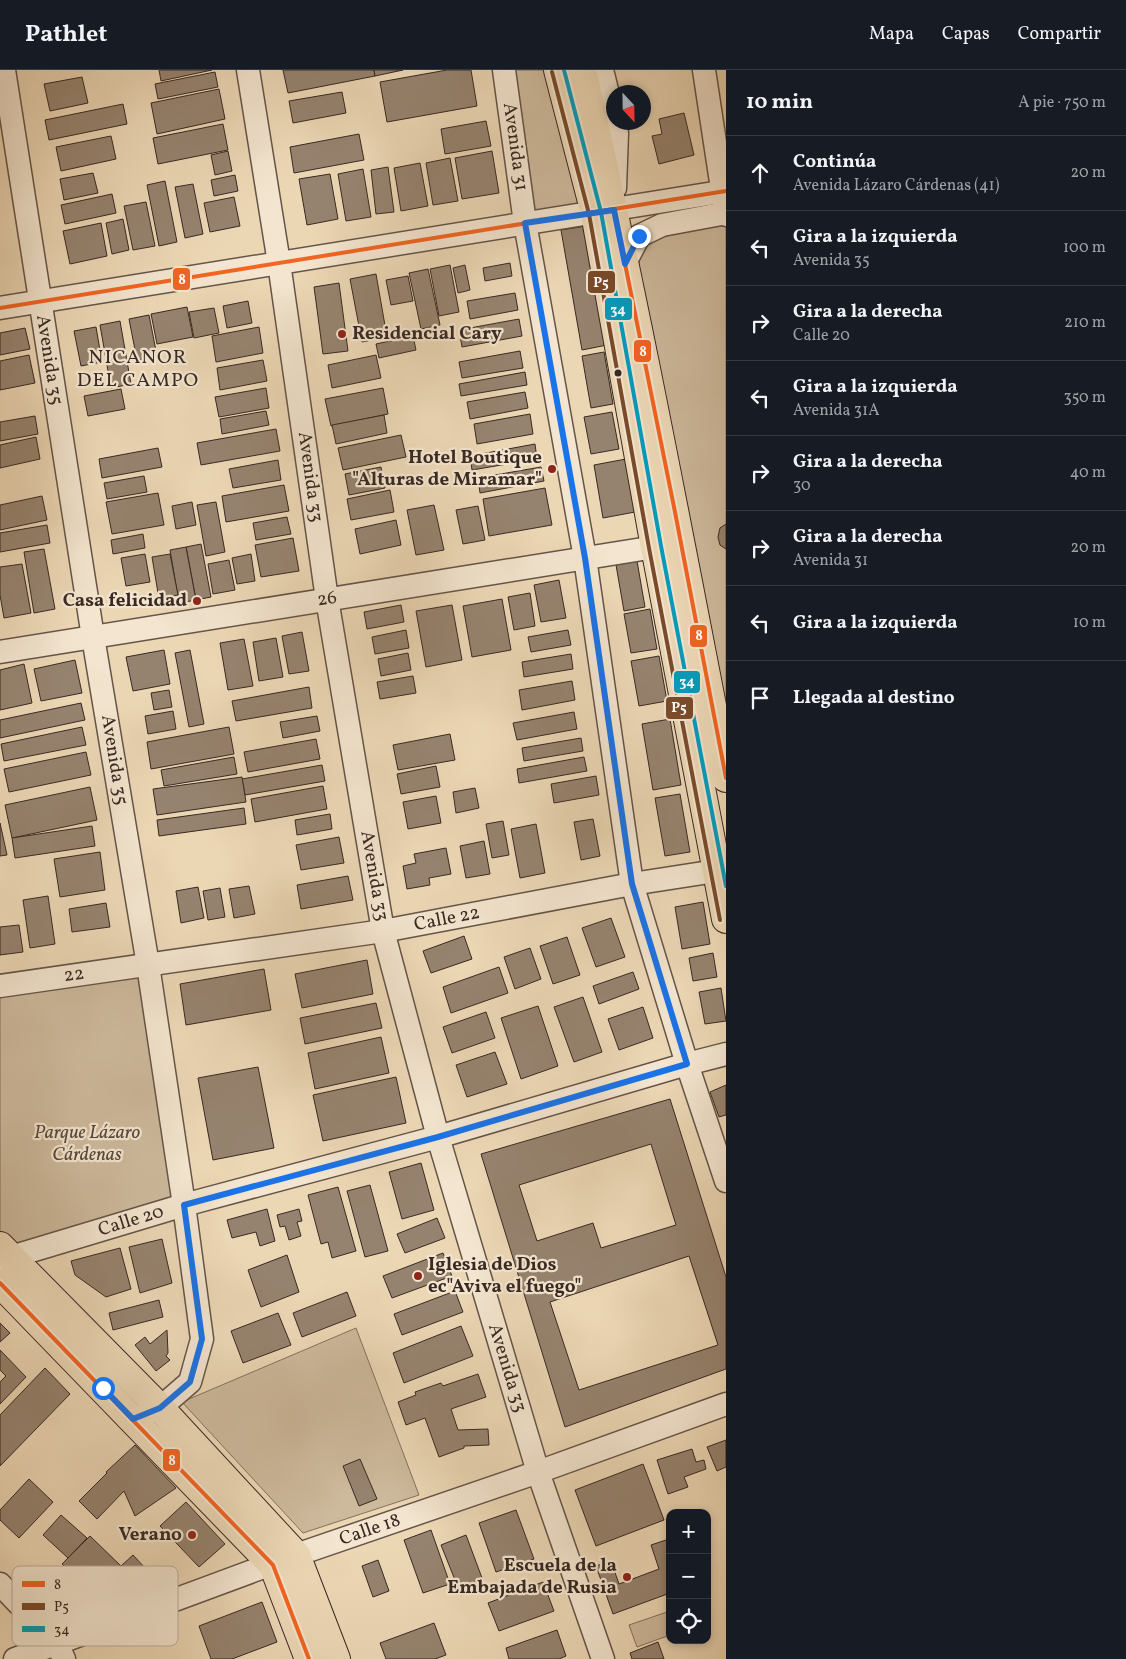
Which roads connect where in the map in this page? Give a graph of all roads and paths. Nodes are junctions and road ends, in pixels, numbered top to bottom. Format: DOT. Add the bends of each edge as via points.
graph roads {
  1 [pos="4,70"];
  2 [pos="248,70"];
  3 [pos="504,70"];
  4 [pos="558,70"];
  5 [pos="582,70"];
  6 [pos="602,70"];
  7 [pos="704,70"];
  8 [pos="606,86"];
  9 [pos="616,130"];
  10 [pos="725,203"];
  11 [pos="604,211"];
  12 [pos="525,223"];
  13 [pos="279,263"];
  14 [pos="625,264"];
  15 [pos="40,301"];
  16 [pos="0,308"];
  17 [pos="655,547"];
  18 [pos="585,558"];
  19 [pos="327,599"];
  20 [pos="93,637"];
  21 [pos="0,652"];
  22 [pos="726,778"];
  23 [pos="716,871"];
  24 [pos="632,884"];
  25 [pos="726,919"];
  26 [pos="383,931"];
  27 [pos="148,965"];
  28 [pos="0,986"];
  29 [pos="726,1054"];
  30 [pos="687,1064"];
  31 [pos="438,1137"];
  32 [pos="726,1181"];
  33 [pos="184,1205"];
  34 [pos="4,1255"];
  35 [pos="0,1283"];
  36 [pos="726,1404"];
  37 [pos="160,1408"];
  38 [pos="133,1419"];
  39 [pos="538,1472"];
  40 [pos="284,1560"];
  41 [pos="0,1584"];
  42 [pos="12,1597"];
  43 [pos="178,1603"];
  44 [pos="72,1646"];
  45 [pos="60,1651"];
  46 [pos="15,1659"];
  47 [pos="309,1659"];
  48 [pos="336,1659"];
  49 [pos="603,1659"];
  1 -- 15 [label="street, Avenida 35"];
  2 -- 13 [label="street, Avenida 33"];
  3 -- 12 [label="street, Avenida 31"];
  4 -- 11 [label="main road"];
  5 -- 11 [label="main road"];
  6 -- 8 [label="street"];
  7 -- 10 [label="street"];
  9 -- 11 [label="street"];
  10 -- 11 [label="street"];
  10 -- 14 [label="street" via="639,236"];
  11 -- 12 [label="street"];
  11 -- 14 [label="main road"];
  11 -- 17 [label="main road"];
  12 -- 13 [label="street"];
  12 -- 18 [label="street, Avenida 31"];
  13 -- 15 [label="street"];
  13 -- 19 [label="street, Avenida 33"];
  14 -- 22 [label="main road"];
  15 -- 16 [label="street"];
  15 -- 20 [label="street, Avenida 35"];
  17 -- 18 [label="street, 26"];
  17 -- 23 [label="main road"];
  18 -- 19 [label="street, 26"];
  18 -- 24 [label="street, Avenida 31"];
  19 -- 20 [label="street, 26"];
  19 -- 26 [label="street, Avenida 33"];
  20 -- 21 [label="street, 26"];
  20 -- 27 [label="street, Avenida 35"];
  23 -- 24 [label="street, Calle 22"];
  23 -- 25 [label="main road"];
  24 -- 26 [label="street, Calle 22"];
  24 -- 30 [label="street, Avenida 31"];
  26 -- 27 [label="street, Calle 22"];
  26 -- 31 [label="street, Avenida 33"];
  27 -- 28 [label="street, 22"];
  27 -- 33 [label="street, Avenida 35"];
  29 -- 30 [label="street, Calle 20"];
  30 -- 31 [label="street, Calle 20"];
  30 -- 32 [label="street, Avenida 31"];
  31 -- 33 [label="street, Calle 20"];
  31 -- 39 [label="street, Avenida 33"];
  33 -- 34 [label="street, Calle 20"];
  33 -- 37 [label="street, Avenida 35" via="202,1339 190,1382"];
  34 -- 37 [label="main road"];
  35 -- 38 [label="main road"];
  36 -- 39 [label="street, Calle 18"];
  37 -- 38 [label="street, Avenida 35"];
  37 -- 40 [label="main road"];
  38 -- 40 [label="main road"];
  39 -- 40 [label="street, Calle 18"];
  39 -- 49 [label="street, Avenida 33"];
  40 -- 43 [label="street, Calle 18"];
  40 -- 47 [label="main road"];
  40 -- 48 [label="main road"];
  41 -- 42 [label="street"];
  44 -- 45 [label="street, Calle 18"];
  45 -- 46 [label="street, Calle 18"];
}
